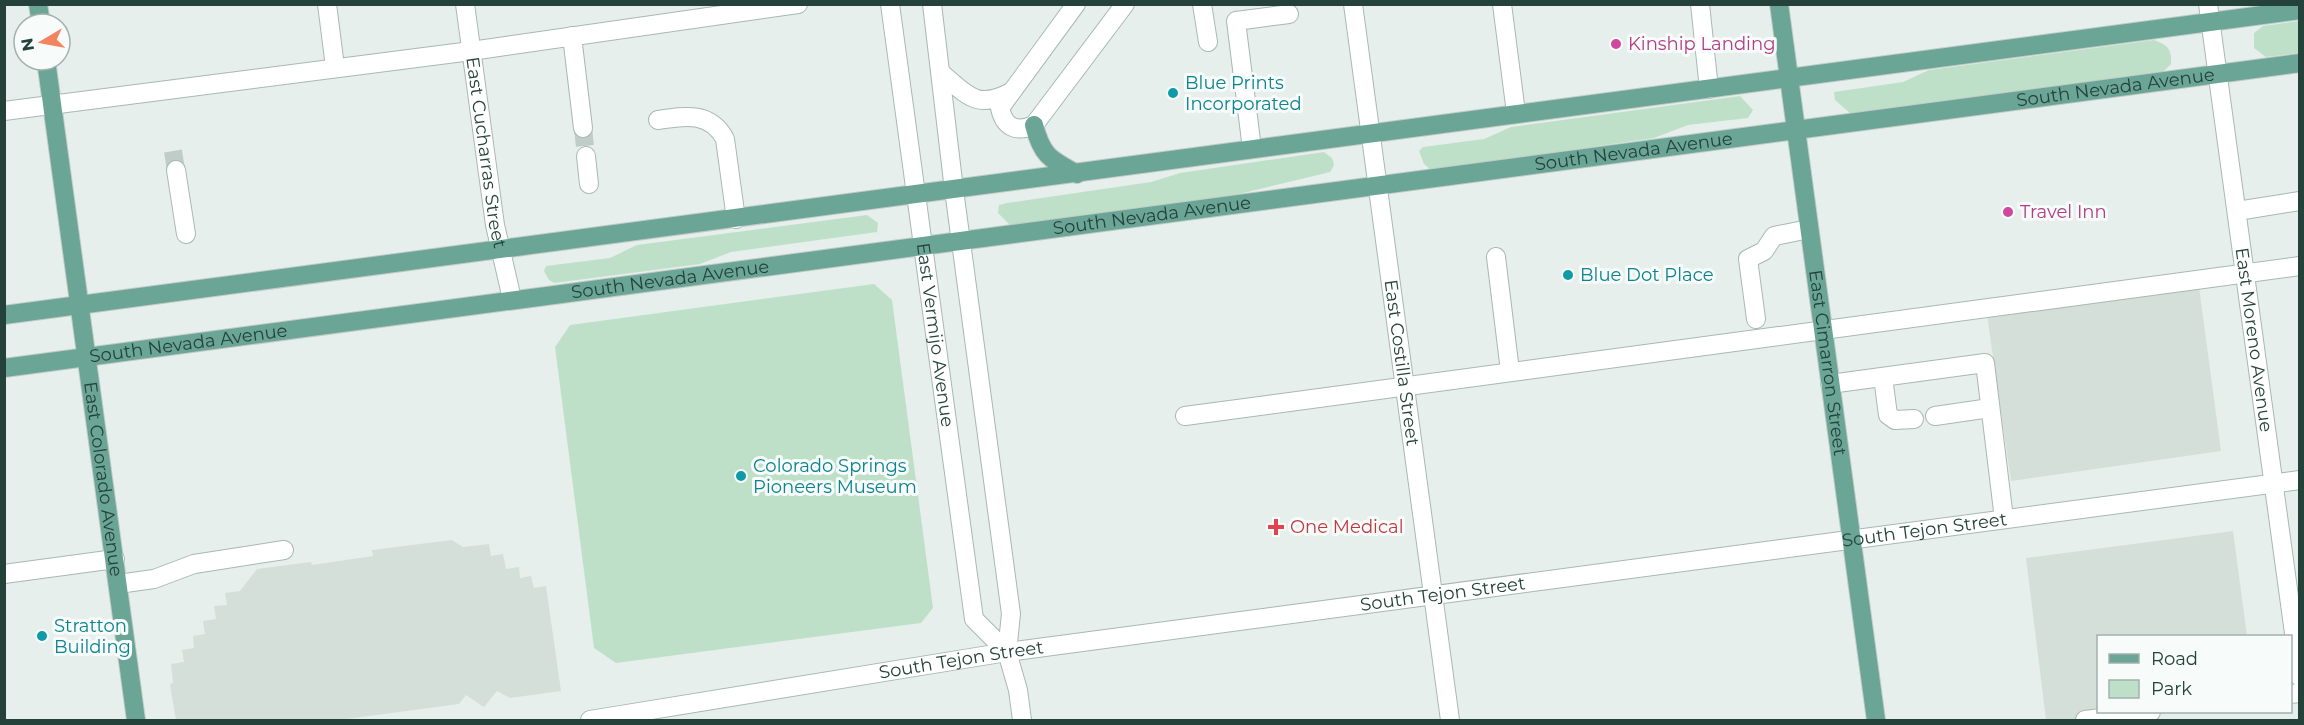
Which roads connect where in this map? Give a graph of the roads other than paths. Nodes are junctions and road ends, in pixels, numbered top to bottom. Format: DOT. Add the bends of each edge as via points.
graph roads {
  1 [pos="327,4"];
  2 [pos="465,4"];
  3 [pos="798,4"];
  4 [pos="890,4"];
  5 [pos="932,4"];
  6 [pos="1076,4"];
  7 [pos="1125,4"];
  8 [pos="1202,4"];
  9 [pos="1353,4"];
  10 [pos="1502,4"];
  11 [pos="1700,4"];
  12 [pos="1779,4"];
  13 [pos="2300,10"];
  14 [pos="2209,13"];
  15 [pos="1288,14"];
  16 [pos="573,36"];
  17 [pos="1208,42"];
  18 [pos="471,51"];
  19 [pos="2300,63"];
  20 [pos="336,67"];
  21 [pos="48,72"];
  22 [pos="941,73"];
  23 [pos="2218,74"];
  24 [pos="1789,79"];
  25 [pos="1710,89"];
  26 [pos="1009,93"];
  27 [pos="52,105"];
  28 [pos="4,111"];
  29 [pos="1516,113"];
  30 [pos="658,120"];
  31 [pos="1034,125"];
  32 [pos="583,128"];
  33 [pos="1371,132"];
  34 [pos="1796,132"];
  35 [pos="1252,149"];
  36 [pos="586,156"];
  37 [pos="176,170"];
  38 [pos="1077,174"];
  39 [pos="589,184"];
  40 [pos="1378,185"];
  41 [pos="954,190"];
  42 [pos="917,195"];
  43 [pos="2300,201"];
  44 [pos="2237,211"];
  45 [pos="736,219"];
  46 [pos="1809,229"];
  47 [pos="186,234"];
  48 [pos="960,242"];
  49 [pos="924,247"];
  50 [pos="499,251"];
  51 [pos="1496,257"];
  52 [pos="2300,266"];
  53 [pos="2245,274"];
  54 [pos="512,299"];
  55 [pos="80,305"];
  56 [pos="4,315"];
  57 [pos="1756,319"];
  58 [pos="1823,330"];
  59 [pos="87,356"];
  60 [pos="4,368"];
  61 [pos="1510,371"];
  62 [pos="1883,377"];
  63 [pos="1830,384"];
  64 [pos="1405,385"];
  65 [pos="1990,408"];
  66 [pos="1185,416"];
  67 [pos="1935,416"];
  68 [pos="1914,419"];
  69 [pos="2300,480"];
  70 [pos="2273,483"];
  71 [pos="2004,519"];
  72 [pos="1851,540"];
  73 [pos="284,550"];
  74 [pos="115,559"];
  75 [pos="4,574"];
  76 [pos="118,584"];
  77 [pos="1433,596"];
  78 [pos="1007,652"];
  79 [pos="2300,676"];
  80 [pos="2136,713"];
  81 [pos="136,720"];
  82 [pos="590,720"];
  83 [pos="1022,720"];
  84 [pos="1450,720"];
  85 [pos="1876,720"];
  86 [pos="2085,720"];
  1 -- 20 [label="street"];
  2 -- 18 [label="street, East Cucharras Street"];
  3 -- 16 [label="street"];
  4 -- 42 [label="street, East Vermijo Avenue"];
  5 -- 22 [label="street, East Vermijo Avenue"];
  6 -- 26 [label="street"];
  7 -- 31 [label="street"];
  8 -- 17 [label="street"];
  9 -- 33 [label="street, East Costilla Street"];
  10 -- 29 [label="street"];
  11 -- 25 [label="street"];
  12 -- 24 [label="main road, East Cimarron Street"];
  13 -- 14 [label="main road"];
  14 -- 23 [label="street, East Moreno Avenue"];
  14 -- 24 [label="main road"];
  15 -- 35 [label="street" via="1236,21"];
  16 -- 18 [label="street"];
  16 -- 32 [label="street"];
  18 -- 20 [label="street"];
  18 -- 50 [label="street, East Cucharras Street"];
  19 -- 23 [label="main road, South Nevada Avenue"];
  20 -- 27 [label="street"];
  21 -- 27 [label="main road, East Colorado Avenue"];
  22 -- 26 [label="street" via="976,100 993,101"];
  22 -- 41 [label="street, East Vermijo Avenue"];
  23 -- 34 [label="main road, South Nevada Avenue"];
  23 -- 44 [label="street, East Moreno Avenue"];
  24 -- 25 [label="main road"];
  24 -- 34 [label="main road, East Cimarron Street"];
  25 -- 29 [label="main road"];
  26 -- 31 [label="street" via="1000,108 1003,120 1009,127"];
  27 -- 28 [label="street"];
  27 -- 55 [label="main road, East Colorado Avenue"];
  29 -- 33 [label="main road"];
  30 -- 45 [label="street" via="692,116 720,130"];
  31 -- 38 [label="main road" via="1038,142 1049,159"];
  33 -- 35 [label="main road"];
  33 -- 40 [label="street, East Costilla Street"];
  34 -- 40 [label="main road, South Nevada Avenue"];
  34 -- 46 [label="main road, East Cimarron Street"];
  35 -- 38 [label="main road"];
  36 -- 39 [label="street"];
  37 -- 47 [label="street"];
  38 -- 41 [label="main road"];
  40 -- 48 [label="main road, South Nevada Avenue"];
  40 -- 64 [label="street, East Costilla Street"];
  41 -- 42 [label="main road"];
  41 -- 48 [label="street, East Vermijo Avenue"];
  42 -- 45 [label="main road"];
  42 -- 49 [label="street, East Vermijo Avenue"];
  43 -- 44 [label="street"];
  44 -- 53 [label="street, East Moreno Avenue"];
  45 -- 50 [label="main road"];
  46 -- 57 [label="street" via="1774,236 1764,251 1748,260"];
  46 -- 58 [label="main road, East Cimarron Street"];
  48 -- 49 [label="main road, South Nevada Avenue"];
  48 -- 78 [label="street, East Vermijo Avenue" via="1011,614"];
  49 -- 54 [label="main road, South Nevada Avenue"];
  49 -- 78 [label="street, East Vermijo Avenue" via="974,619"];
  50 -- 54 [label="street, East Cucharras Street"];
  50 -- 55 [label="main road"];
  51 -- 61 [label="street"];
  52 -- 53 [label="street"];
  53 -- 58 [label="street"];
  53 -- 70 [label="street, East Moreno Avenue"];
  54 -- 59 [label="main road, South Nevada Avenue"];
  55 -- 56 [label="main road"];
  55 -- 59 [label="main road, East Colorado Avenue"];
  58 -- 61 [label="street"];
  58 -- 63 [label="main road, East Cimarron Street"];
  59 -- 60 [label="main road, South Nevada Avenue"];
  59 -- 74 [label="main road, East Colorado Avenue"];
  61 -- 64 [label="street"];
  62 -- 63 [label="street"];
  62 -- 65 [label="street" via="1984,363"];
  62 -- 68 [label="street" via="1888,414 1895,420"];
  63 -- 72 [label="main road, East Cimarron Street"];
  64 -- 66 [label="street"];
  64 -- 77 [label="street, East Costilla Street"];
  65 -- 67 [label="street"];
  65 -- 71 [label="street"];
  69 -- 70 [label="street, South Tejon Street"];
  70 -- 71 [label="street, South Tejon Street"];
  70 -- 79 [label="street, East Moreno Avenue"];
  71 -- 72 [label="street, South Tejon Street"];
  72 -- 77 [label="street, South Tejon Street"];
  72 -- 85 [label="main road, East Cimarron Street"];
  73 -- 76 [label="street" via="194,564 154,579"];
  74 -- 75 [label="street"];
  74 -- 76 [label="main road, East Colorado Avenue"];
  76 -- 81 [label="main road, East Colorado Avenue"];
  77 -- 78 [label="street, South Tejon Street"];
  77 -- 84 [label="street, East Costilla Street"];
  78 -- 82 [label="street, South Tejon Street"];
  78 -- 83 [label="street, East Vermijo Avenue"];
  80 -- 86 [label="street"];
}
